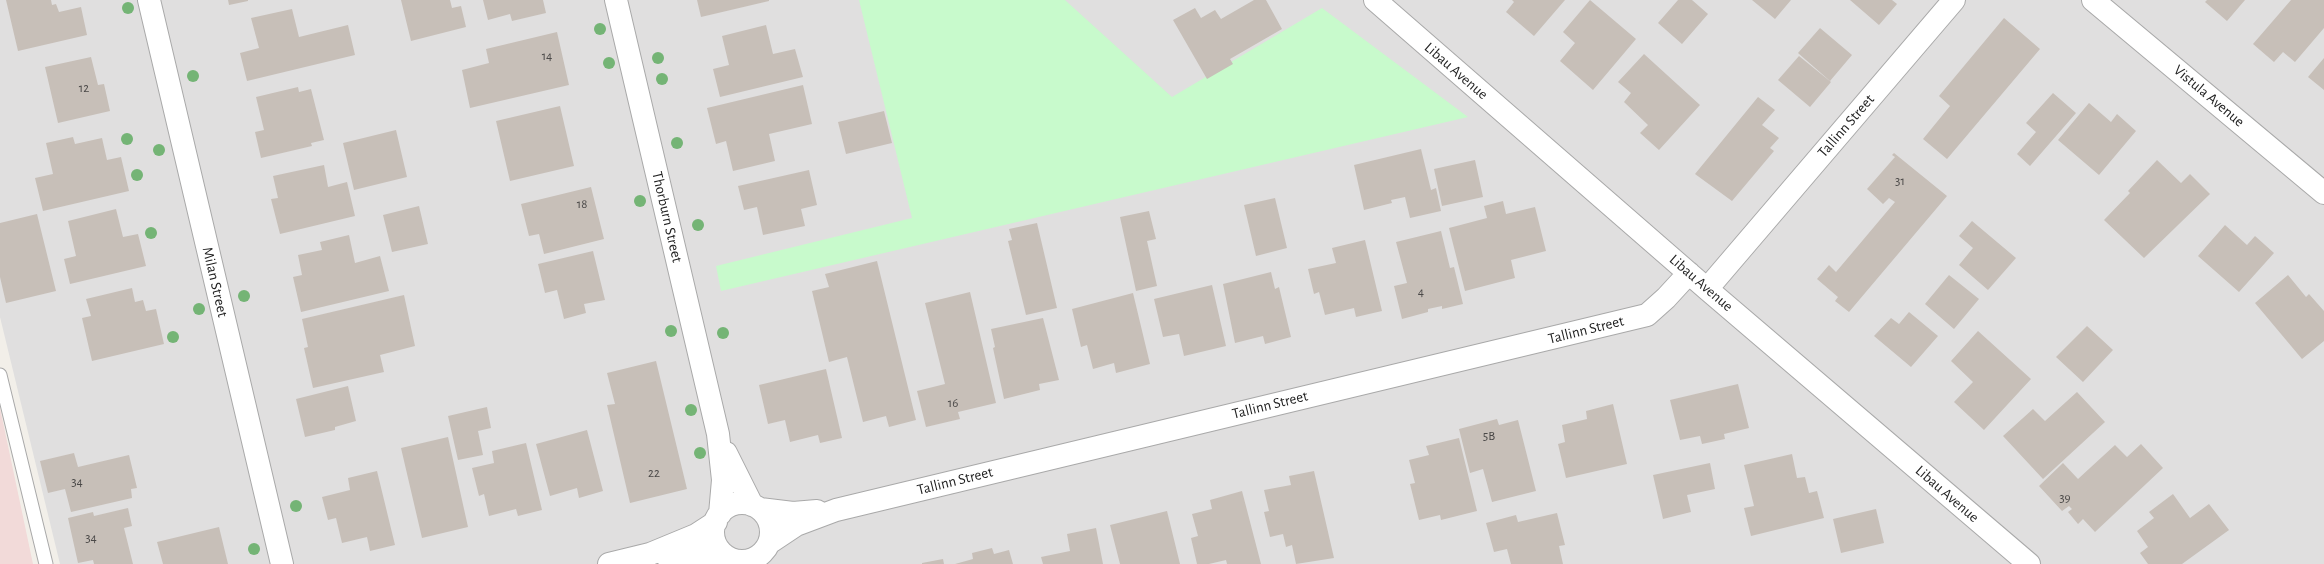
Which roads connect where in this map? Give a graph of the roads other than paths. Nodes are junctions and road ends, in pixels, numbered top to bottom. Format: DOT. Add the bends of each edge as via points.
graph roads {
  1 [pos="149,0"];
  2 [pos="616,0"];
  3 [pos="1375,0"];
  4 [pos="1954,0"];
  5 [pos="2093,0"];
  6 [pos="2324,192"];
  7 [pos="1689,273"];
  8 [pos="1707,289"];
  9 [pos="0,375"];
  10 [pos="718,434"];
  11 [pos="756,507"];
  12 [pos="836,510"];
  13 [pos="718,518"];
  14 [pos="765,553"];
  15 [pos="650,554"];
  16 [pos="729,559"];
  17 [pos="46,564"];
  18 [pos="282,564"];
  19 [pos="609,564"];
  20 [pos="2029,564"];
  1 -- 18 [label="street, Milan Street"];
  2 -- 10 [label="street, Thorburn Street"];
  3 -- 7 [label="street, Libau Avenue"];
  4 -- 8 [label="street, Tallinn Street"];
  5 -- 6 [label="street, Vistula Avenue"];
  7 -- 8 [label="street, Libau Avenue"];
  7 -- 12 [label="street, Tallinn Street" via="1647,315"];
  8 -- 20 [label="street, Libau Avenue"];
  9 -- 17 [label="lane"];
  10 -- 11 [label="street, Thorburn Street" via="736,476"];
  10 -- 13 [label="street, Thorburn Street" via="723,480"];
  11 -- 12 [label="street, Tallinn Street" via="793,513"];
  11 -- 13 [label="street" via="734,505"];
  11 -- 14 [label="street" via="766,516 770,525 771,534"];
  12 -- 14 [label="street, Tallinn Street" via="796,525"];
  13 -- 15 [label="street" via="696,535"];
  13 -- 16 [label="street" via="715,539"];
  14 -- 16 [label="street" via="747,561"];
  15 -- 16 [label="street" via="701,552"];
  15 -- 19 [label="street"];
}
